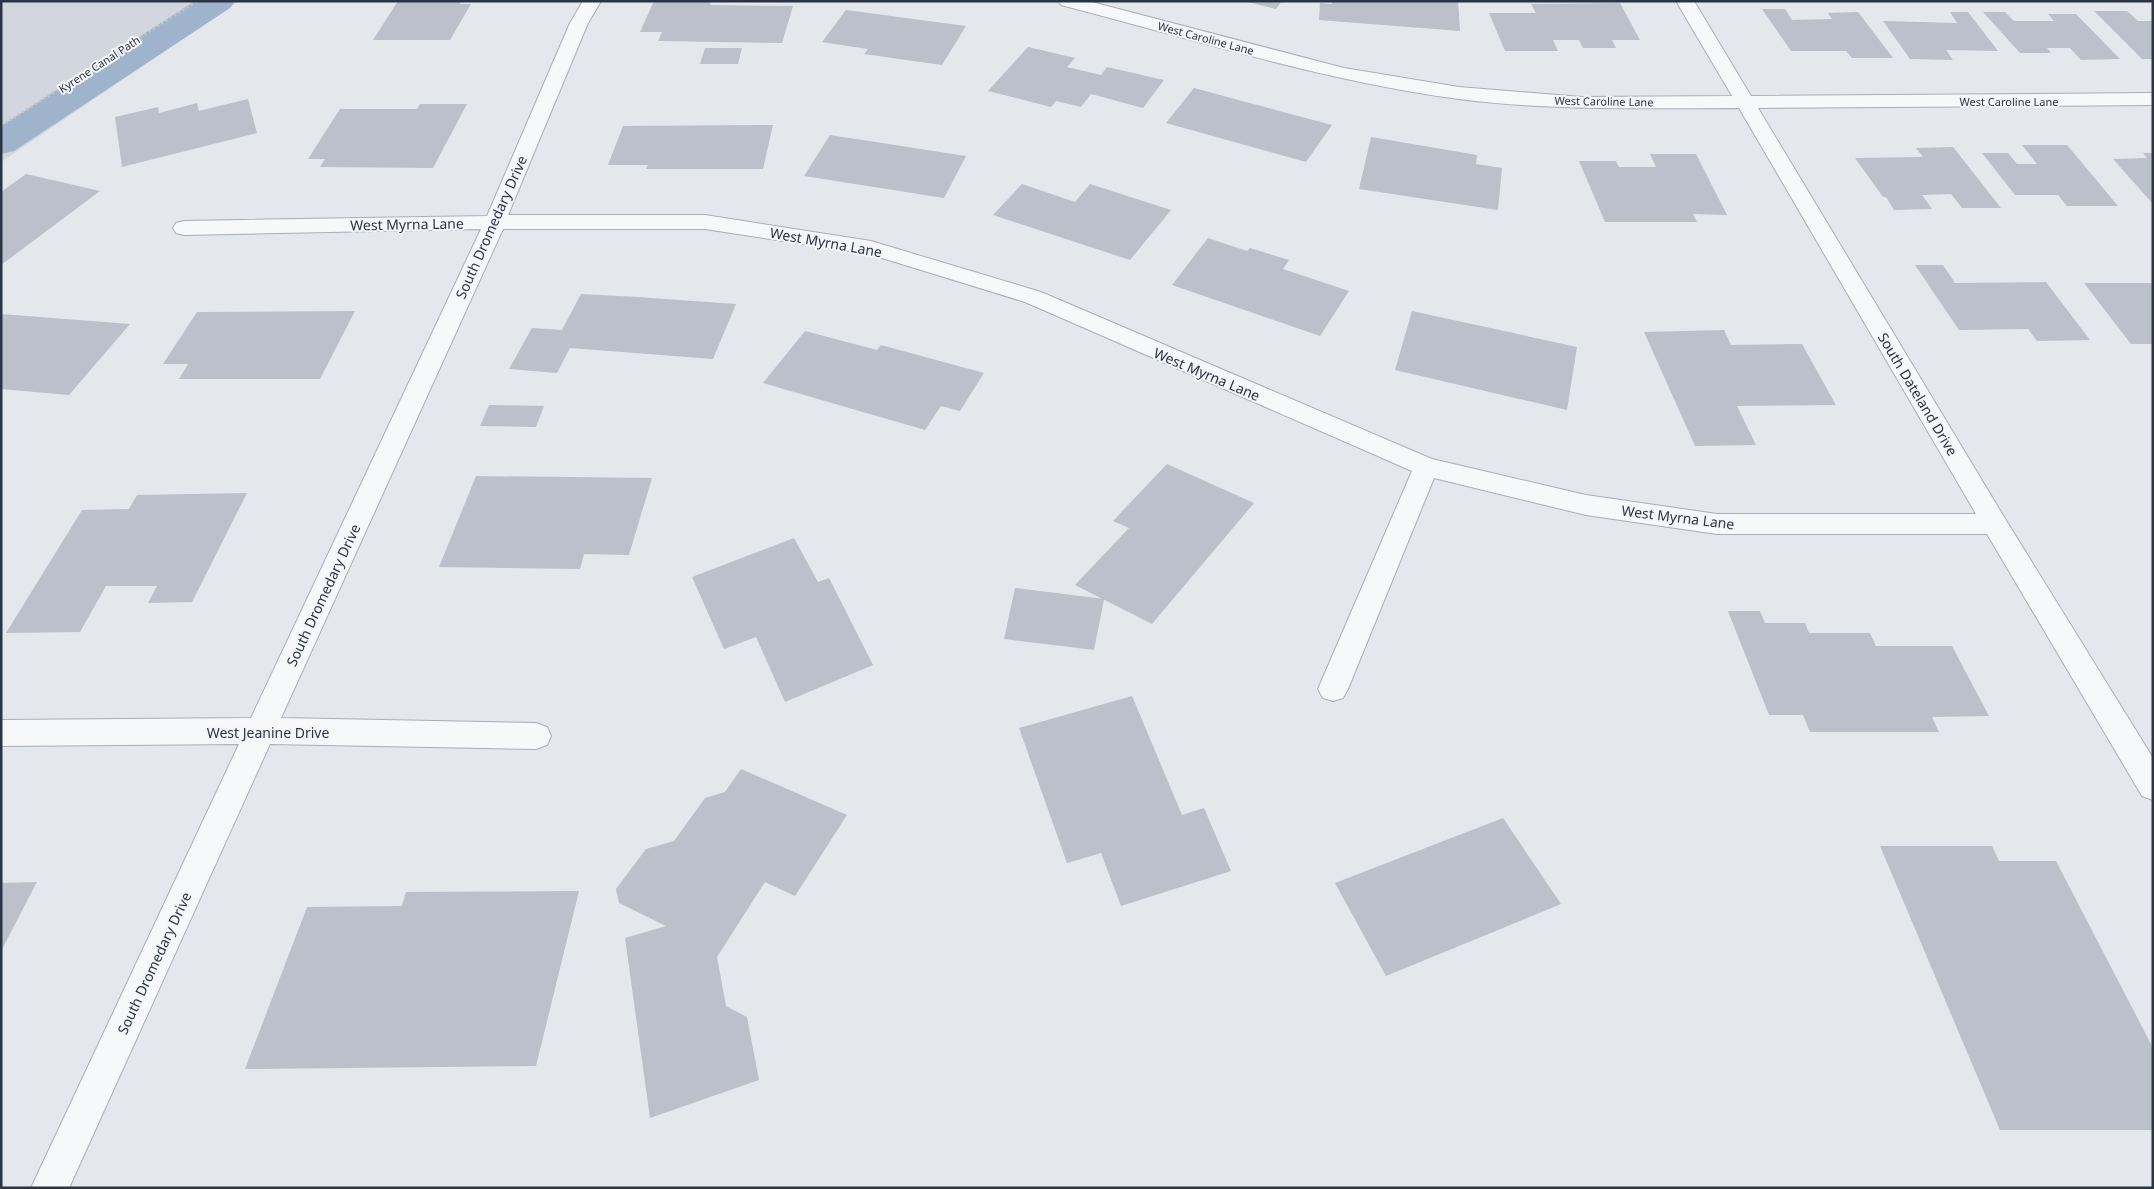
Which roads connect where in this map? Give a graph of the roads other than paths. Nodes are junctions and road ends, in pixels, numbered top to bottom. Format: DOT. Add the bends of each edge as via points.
graph roads {
  1 [pos="592,1"];
  2 [pos="1067,1"];
  3 [pos="1685,1"];
  4 [pos="2153,100"];
  5 [pos="1744,102"];
  6 [pos="495,222"];
  7 [pos="184,228"];
  8 [pos="1426,467"];
  9 [pos="1995,524"];
  10 [pos="1334,689"];
  11 [pos="261,731"];
  12 [pos="1,733"];
  13 [pos="536,736"];
  14 [pos="2153,786"];
  15 [pos="50,1188"];
  1 -- 6 [label="street, South Dromedary Drive" via="579,23"];
  2 -- 5 [label="street, West Caroline Lane" via="1344,73 1459,94 1582,103"];
  3 -- 5 [label="street, South Dateland Drive"];
  4 -- 5 [label="street, West Caroline Lane"];
  5 -- 9 [label="street, South Dateland Drive"];
  6 -- 7 [label="street, West Myrna Lane"];
  6 -- 8 [label="street, West Myrna Lane" via="706,222 871,248 1033,297"];
  6 -- 11 [label="street, South Dromedary Drive"];
  8 -- 9 [label="street, West Myrna Lane" via="1586,505 1717,524"];
  8 -- 10 [label="street"];
  9 -- 14 [label="street, South Dateland Drive"];
  11 -- 12 [label="street, West Jeanine Drive"];
  11 -- 13 [label="street, West Jeanine Drive"];
  11 -- 15 [label="street, South Dromedary Drive"];
}
